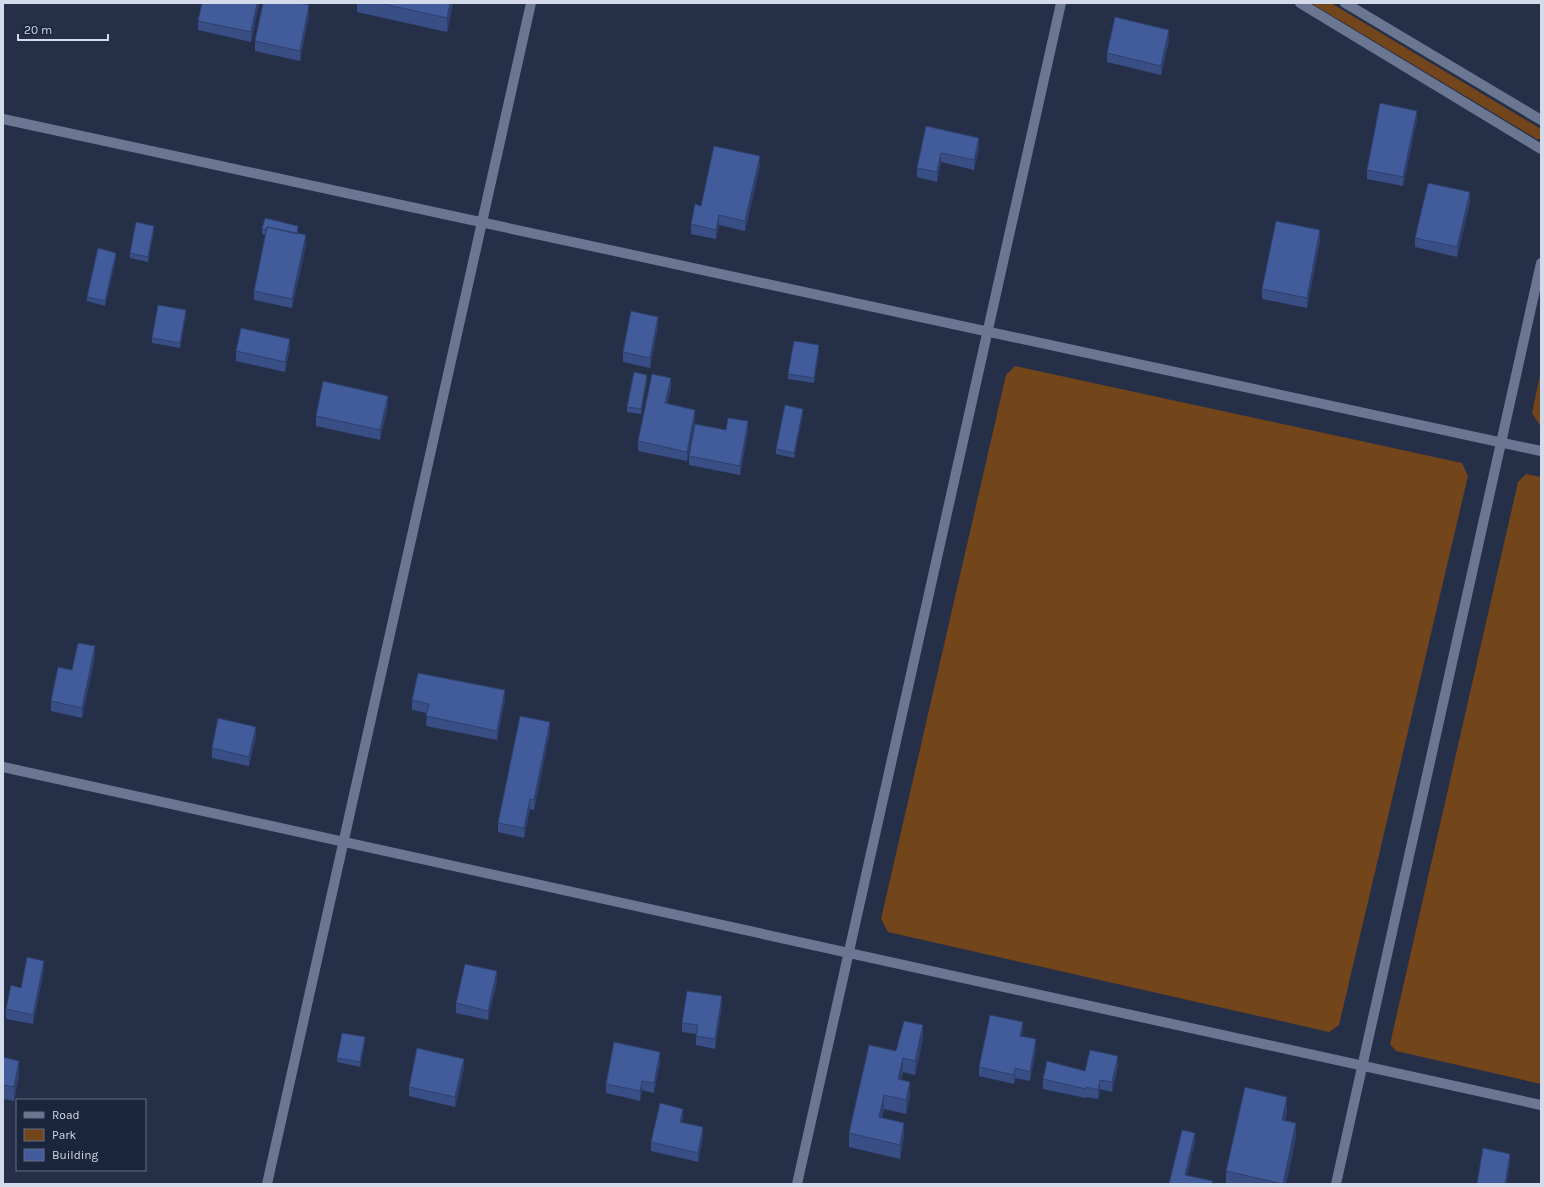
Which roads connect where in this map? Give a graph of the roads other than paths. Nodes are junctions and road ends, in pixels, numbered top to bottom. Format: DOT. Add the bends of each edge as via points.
graph roads {
  1 [pos="530,3"];
  2 [pos="1061,3"];
  3 [pos="1300,3"];
  4 [pos="1345,3"];
  5 [pos="3,119"];
  6 [pos="1541,120"];
  7 [pos="1541,149"];
  8 [pos="482,222"];
  9 [pos="1541,263"];
  10 [pos="988,332"];
  11 [pos="1501,443"];
  12 [pos="1541,451"];
  13 [pos="3,767"];
  14 [pos="343,842"];
  15 [pos="849,953"];
  16 [pos="1363,1065"];
  17 [pos="1541,1105"];
  18 [pos="267,1184"];
  19 [pos="797,1184"];
  20 [pos="1336,1184"];
  1 -- 8 [label="street"];
  2 -- 10 [label="street"];
  3 -- 7 [label="street"];
  4 -- 6 [label="street"];
  5 -- 8 [label="street"];
  8 -- 10 [label="street"];
  8 -- 14 [label="street"];
  9 -- 11 [label="street"];
  10 -- 11 [label="street"];
  10 -- 15 [label="street"];
  11 -- 12 [label="street"];
  11 -- 16 [label="street"];
  13 -- 14 [label="street"];
  14 -- 15 [label="street"];
  14 -- 18 [label="street"];
  15 -- 16 [label="street"];
  15 -- 19 [label="street"];
  16 -- 17 [label="street"];
  16 -- 20 [label="street"];
}
